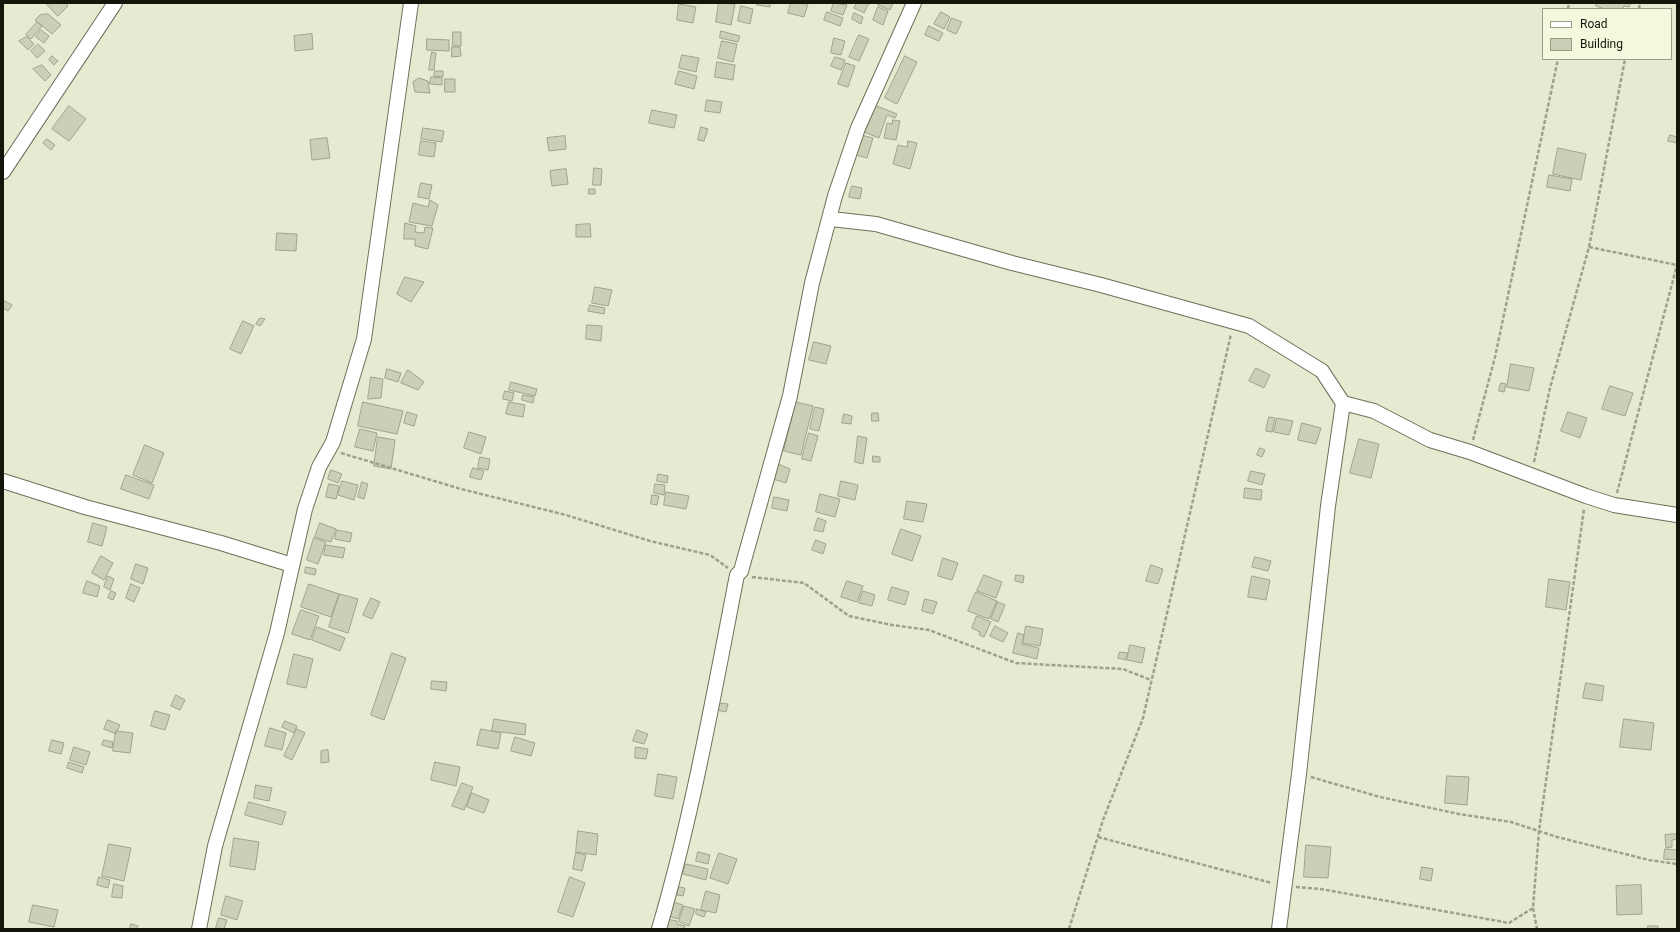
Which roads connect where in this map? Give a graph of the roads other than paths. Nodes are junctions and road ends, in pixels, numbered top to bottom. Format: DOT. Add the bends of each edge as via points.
graph roads {
  1 [pos="115,3"];
  2 [pos="410,3"];
  3 [pos="914,3"];
  4 [pos="3,172"];
  5 [pos="831,219"];
  6 [pos="1343,403"];
  7 [pos="3,480"];
  8 [pos="1677,515"];
  9 [pos="292,565"];
  10 [pos="199,929"];
  11 [pos="659,929"];
  12 [pos="1279,929"];
  1 -- 4 [label="street"];
  2 -- 9 [label="street" via="364,339 333,442 319,467 305,509"];
  3 -- 5 [label="street" via="858,128 835,196"];
  5 -- 6 [label="street" via="876,224 1250,326 1322,371"];
  5 -- 11 [label="street" via="812,283 790,396 738,575 707,729"];
  6 -- 8 [label="street" via="1374,411 1430,440 1470,452 1586,496 1614,505"];
  6 -- 12 [label="street" via="1328,506 1299,774"];
  7 -- 9 [label="street" via="84,507 221,543"];
  9 -- 10 [label="street" via="278,633 215,846"];
}
